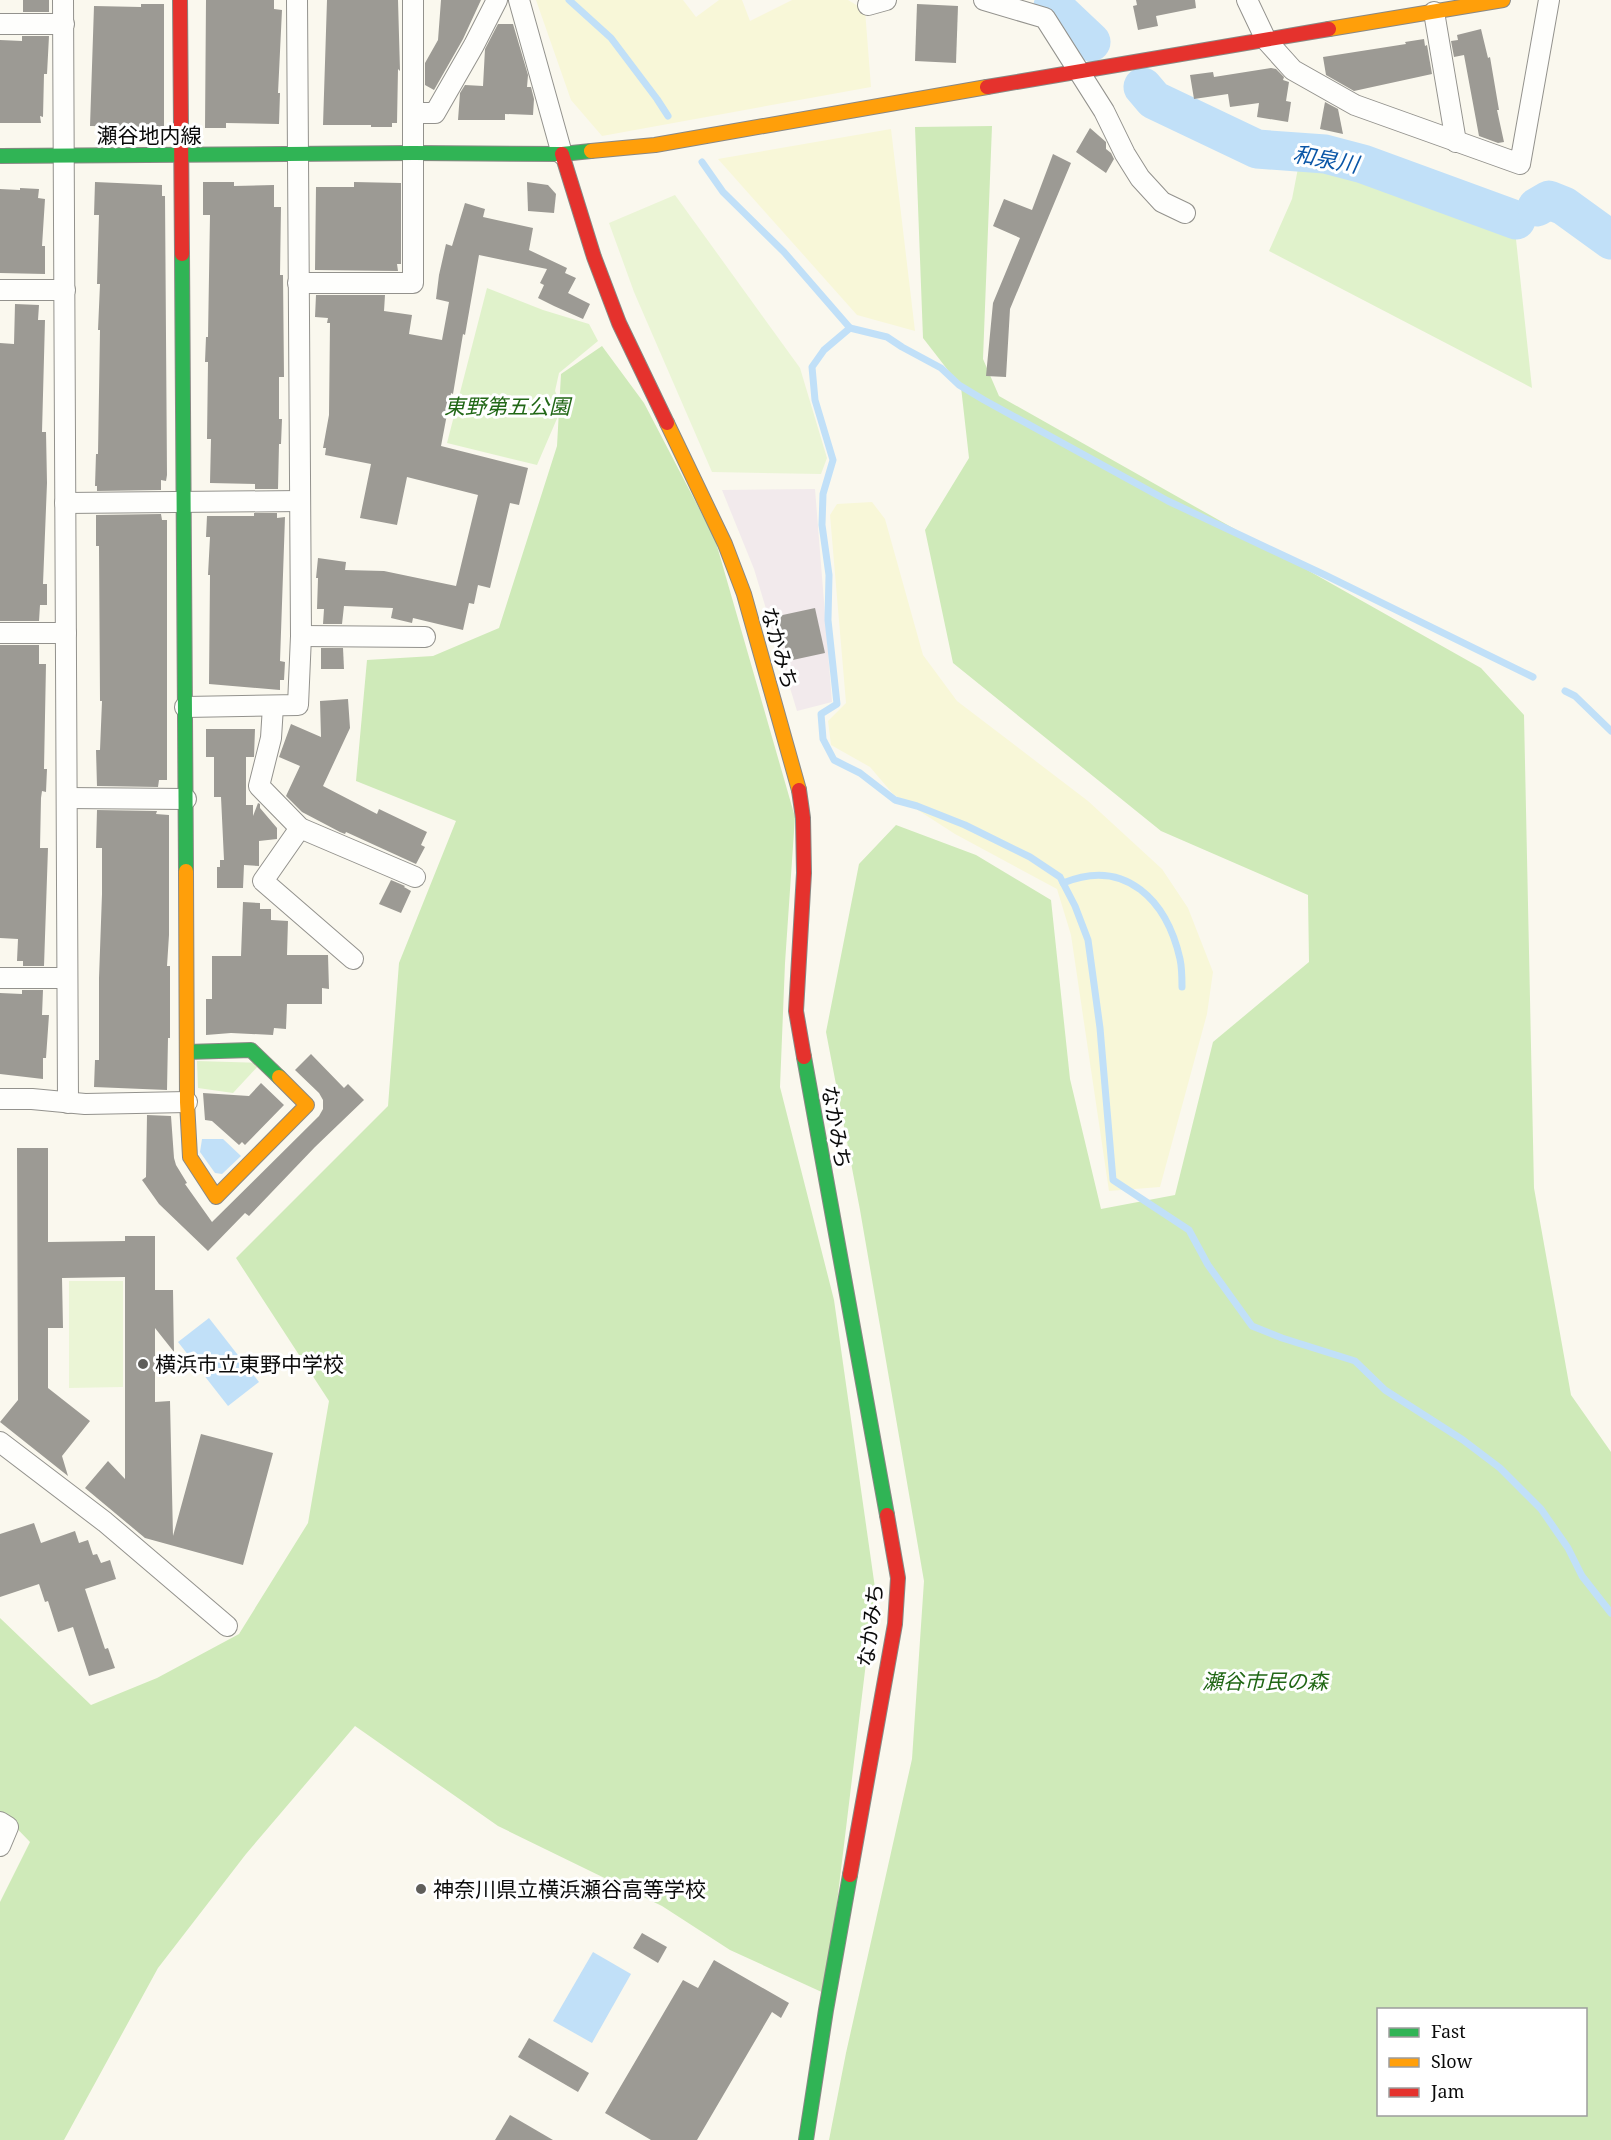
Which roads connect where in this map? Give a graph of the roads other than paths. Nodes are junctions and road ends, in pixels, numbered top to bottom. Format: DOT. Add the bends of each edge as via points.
graph roads {
  1 [pos="63,0"];
  2 [pos="180,0"];
  3 [pos="297,0"];
  4 [pos="413,0"];
  5 [pos="497,0"];
  6 [pos="519,0"];
  7 [pos="984,0"];
  8 [pos="1247,0"];
  9 [pos="1501,0"];
  10 [pos="1549,0"];
  11 [pos="1045,9"];
  12 [pos="1434,12"];
  13 [pos="0,24"];
  14 [pos="63,24"];
  15 [pos="1266,40"];
  16 [pos="1078,71"];
  17 [pos="414,113"];
  18 [pos="1456,142"];
  19 [pos="414,153"];
  20 [pos="562,154"];
  21 [pos="297,155"];
  22 [pos="0,156"];
  23 [pos="64,156"];
  24 [pos="181,156"];
  25 [pos="1185,213"];
  26 [pos="298,283"];
  27 [pos="0,290"];
  28 [pos="65,290"];
  29 [pos="300,501"];
  30 [pos="183,502"];
  31 [pos="65,503"];
  32 [pos="0,633"];
  33 [pos="66,633"];
  34 [pos="301,636"];
  35 [pos="425,638"];
  36 [pos="273,706"];
  37 [pos="185,707"];
  38 [pos="67,798"];
  39 [pos="186,799"];
  40 [pos="300,828"];
  41 [pos="415,877"];
  42 [pos="353,959"];
  43 [pos="0,978"];
  44 [pos="68,978"];
  45 [pos="187,1052"];
  46 [pos="0,1099"];
  47 [pos="187,1102"];
  48 [pos="68,1103"];
  49 [pos="0,1443"];
  50 [pos="227,1626"];
  51 [pos="0,1822"];
  52 [pos="0,1846"];
  53 [pos="806,2140"];
  1 -- 14 [label="street"];
  2 -- 24 [label="street"];
  3 -- 21 [label="street"];
  4 -- 17 [label="street"];
  5 -- 17 [label="street" via="435,113"];
  6 -- 20 [label="street"];
  7 -- 11 [label="street"];
  8 -- 15 [label="street"];
  9 -- 12 [label="street, 瀬谷地内線"];
  10 -- 18 [label="street" via="1520,164"];
  11 -- 16 [label="street"];
  12 -- 15 [label="street, 瀬谷地内線"];
  12 -- 18 [label="street"];
  13 -- 14 [label="street"];
  14 -- 23 [label="street"];
  15 -- 16 [label="street, 瀬谷地内線"];
  15 -- 18 [label="street" via="1293,70 1355,105"];
  16 -- 20 [label="street, 瀬谷地内線" via="655,145"];
  16 -- 25 [label="street" via="1140,178 1161,202"];
  17 -- 19 [label="street"];
  19 -- 20 [label="street, 瀬谷地内線"];
  19 -- 21 [label="street, 瀬谷地内線"];
  19 -- 26 [label="street" via="413,283"];
  20 -- 53 [label="street, なかみち" via="619,323 726,544 744,594 805,820 796,1011 898,1589"];
  21 -- 24 [label="street, 瀬谷地内線"];
  21 -- 26 [label="street"];
  22 -- 23 [label="street, 瀬谷地内線"];
  23 -- 24 [label="street, 瀬谷地内線"];
  23 -- 28 [label="street"];
  24 -- 30 [label="street"];
  26 -- 29 [label="street"];
  27 -- 28 [label="street"];
  28 -- 31 [label="street"];
  29 -- 30 [label="street"];
  29 -- 34 [label="street"];
  30 -- 31 [label="street"];
  30 -- 37 [label="street"];
  31 -- 33 [label="street"];
  32 -- 33 [label="street"];
  33 -- 38 [label="street"];
  34 -- 35 [label="street"];
  34 -- 36 [label="street" via="298,705"];
  36 -- 37 [label="street"];
  36 -- 40 [label="street" via="272,738 259,786"];
  37 -- 39 [label="street"];
  38 -- 39 [label="street"];
  38 -- 44 [label="street"];
  39 -- 45 [label="street"];
  40 -- 41 [label="street"];
  40 -- 42 [label="street" via="262,881"];
  43 -- 44 [label="street"];
  44 -- 48 [label="street"];
  45 -- 47 [label="street"];
  45 -- 47 [label="street" via="251,1050 307,1105 216,1197 190,1157"];
  46 -- 48 [label="street"];
  47 -- 48 [label="street"];
  49 -- 50 [label="street" via="105,1522"];
  51 -- 52 [label="street" via="8,1827"];
}
